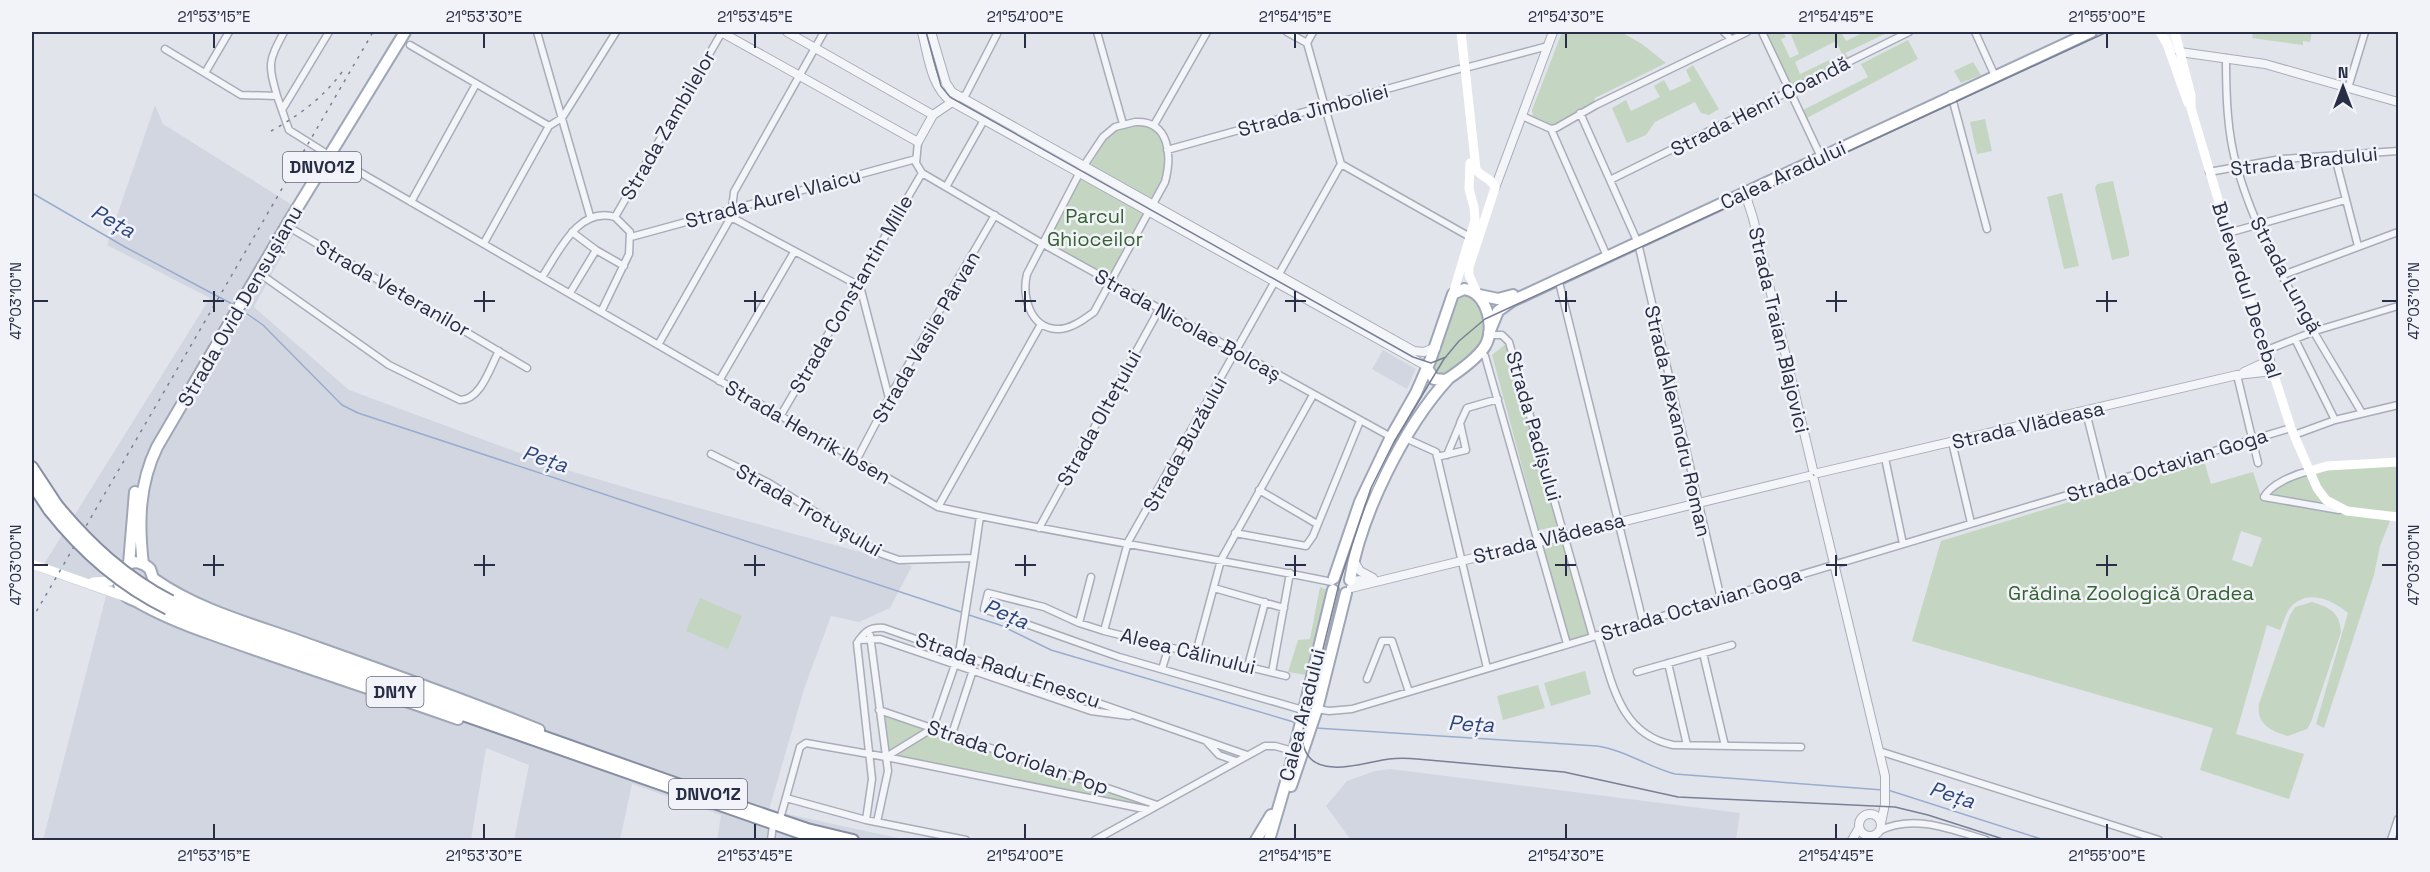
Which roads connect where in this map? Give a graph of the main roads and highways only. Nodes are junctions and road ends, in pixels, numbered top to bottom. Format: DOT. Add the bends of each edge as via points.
graph roads {
  1 [pos="398,32"];
  2 [pos="405,32"];
  3 [pos="1455,32"];
  4 [pos="1461,32"];
  5 [pos="2088,32"];
  6 [pos="2160,32"];
  7 [pos="2175,32"];
  8 [pos="1462,69"];
  9 [pos="2191,108"];
  10 [pos="327,154"];
  11 [pos="1492,181"];
  12 [pos="1470,185"];
  13 [pos="1472,197"];
  14 [pos="1490,199"];
  15 [pos="1637,241"];
  16 [pos="1558,277"];
  17 [pos="1453,294"];
  18 [pos="1478,294"];
  19 [pos="238,302"];
  20 [pos="228,319"];
  21 [pos="1489,334"];
  22 [pos="1427,368"];
  23 [pos="1448,379"];
  24 [pos="2398,462"];
  25 [pos="32,467"];
  26 [pos="2310,471"];
  27 [pos="32,484"];
  28 [pos="53,507"];
  29 [pos="2398,517"];
  30 [pos="32,564"];
  31 [pos="129,564"];
  32 [pos="143,564"];
  33 [pos="120,574"];
  34 [pos="154,579"];
  35 [pos="85,581"];
  36 [pos="1333,583"];
  37 [pos="1349,585"];
  38 [pos="130,598"];
  39 [pos="169,605"];
  40 [pos="565,744"];
  41 [pos="624,772"];
  42 [pos="1285,785"];
  43 [pos="777,822"];
  44 [pos="1270,836"];
  45 [pos="820,840"];
  46 [pos="853,840"];
  47 [pos="1256,840"];
  1 -- 10 [label="main road, Strada Ovid Densușianu / DNVO1Z"];
  2 -- 10 [label="main road, Strada Ovid Densușianu / DNVO1Z"];
  3 -- 8 [label="main road"];
  4 -- 8 [label="main road"];
  5 -- 15 [label="main road, Calea Aradului"];
  6 -- 9 [label="main road, Bulevardul Decebal"];
  7 -- 9 [label="main road, Bulevardul Decebal"];
  8 -- 11 [label="main road" via="1475,165 1477,172"];
  8 -- 12 [label="main road"];
  9 -- 26 [label="main road, Bulevardul Decebal" via="2273,371"];
  10 -- 19 [label="main road, Strada Ovid Densușianu / DNVO1Z"];
  10 -- 19 [label="main road, Strada Ovid Densușianu / DNVO1Z" via="259,273"];
  11 -- 12 [label="main road" via="1475,178"];
  11 -- 14 [label="main road"];
  12 -- 13 [label="main road"];
  13 -- 14 [label="main road" via="1479,202"];
  13 -- 17 [label="main road" via="1475,216"];
  14 -- 18 [label="main road" via="1469,269"];
  15 -- 16 [label="main road, Calea Aradului"];
  15 -- 16 [label="main road, Calea Aradului"];
  16 -- 18 [label="main road, Calea Aradului" via="1505,298"];
  16 -- 21 [label="main road, Calea Aradului" via="1503,306"];
  17 -- 18 [label="main road, Calea Aradului" via="1464,289"];
  17 -- 22 [label="main road, Calea Aradului"];
  18 -- 21 [label="main road" via="1487,312"];
  19 -- 20 [label="main road, Strada Ovid Densușianu / DNVO1Z"];
  20 -- 31 [label="main road, Strada Ovid Densușianu / DNVO1Z" via="142,464 135,487"];
  20 -- 32 [label="main road, Strada Ovid Densușianu / DNVO1Z" via="148,466 141,502"];
  21 -- 23 [label="main road, Calea Aradului" via="1480,352"];
  22 -- 23 [label="main road" via="1436,379"];
  22 -- 36 [label="main road, Calea Aradului" via="1355,514"];
  23 -- 37 [label="main road, Calea Aradului" via="1405,438 1375,499"];
  24 -- 26 [label="main road" via="2327,466"];
  25 -- 28 [label="main road, DN1Y"];
  26 -- 29 [label="main road, Bulevardul Decebal" via="2326,500 2346,511"];
  27 -- 28 [label="main road, DN1Y"];
  28 -- 39 [label="main road, DN1Y, bridge" via="67,532 100,565 133,590"];
  30 -- 35 [label="main road"];
  31 -- 32 [label="main road"];
  31 -- 33 [label="main road"];
  32 -- 34 [label="main road, DNVO1Z"];
  33 -- 35 [label="main road" via="105,582"];
  33 -- 38 [label="main road" via="120,587"];
  34 -- 38 [label="main road" via="151,593 143,599"];
  34 -- 40 [label="main road, DNVO1Z" via="201,605 525,724"];
  35 -- 38 [label="main road"];
  36 -- 37 [label="main road" via="1343,575"];
  36 -- 37 [label="main road" via="1340,594"];
  36 -- 42 [label="main road, Calea Aradului"];
  37 -- 44 [label="main road, Calea Aradului" via="1316,713 1283,816"];
  38 -- 41 [label="main road, DNVO1Z" via="172,620 264,653"];
  39 -- 40 [label="main road, DN1Y"];
  39 -- 41 [label="main road, DN1Y" via="203,624"];
  40 -- 43 [label="main road, DNVO1Z"];
  41 -- 43 [label="main road, DNVO1Z"];
  42 -- 44 [label="main road, Calea Aradului"];
  42 -- 47 [label="main road"];
  43 -- 45 [label="main road, DNVO1Z"];
  43 -- 46 [label="main road, DNVO1Z"];
}
